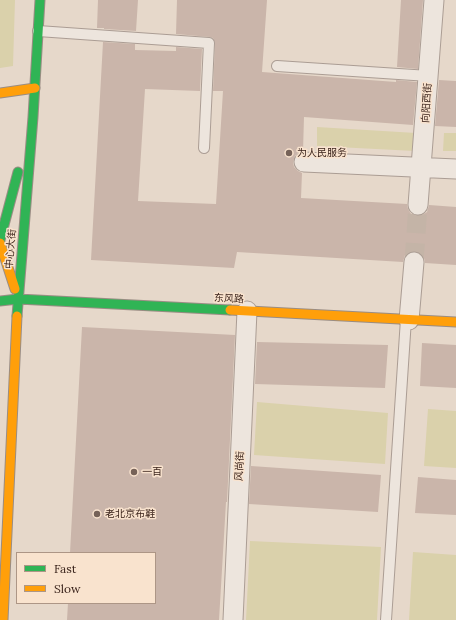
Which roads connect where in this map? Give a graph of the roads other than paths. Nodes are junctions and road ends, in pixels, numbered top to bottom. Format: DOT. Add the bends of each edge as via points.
graph roads {
  1 [pos="40,0"];
  2 [pos="434,0"];
  3 [pos="38,31"];
  4 [pos="277,66"];
  5 [pos="429,76"];
  6 [pos="34,88"];
  7 [pos="0,93"];
  8 [pos="33,117"];
  9 [pos="204,148"];
  10 [pos="304,162"];
  11 [pos="422,167"];
  12 [pos="456,169"];
  13 [pos="418,205"];
  14 [pos="0,242"];
  15 [pos="414,262"];
  16 [pos="18,299"];
  17 [pos="0,301"];
  18 [pos="247,311"];
  19 [pos="408,320"];
  20 [pos="456,322"];
  21 [pos="3,620"];
  22 [pos="233,620"];
  23 [pos="386,620"];
  1 -- 3 [label="street, 中心大街"];
  2 -- 5 [label="street, 向阳西街"];
  3 -- 6 [label="street, 中心大街"];
  3 -- 9 [label="lane" via="209,43"];
  4 -- 5 [label="lane"];
  5 -- 11 [label="street, 向阳西街"];
  6 -- 7 [label="street"];
  6 -- 8 [label="street, 中心大街"];
  8 -- 14 [label="street"];
  8 -- 16 [label="street, 中心大街"];
  10 -- 11 [label="street"];
  11 -- 12 [label="street"];
  11 -- 13 [label="street, 向阳西街"];
  14 -- 16 [label="street"];
  15 -- 19 [label="street"];
  16 -- 17 [label="street, 东风路"];
  16 -- 18 [label="street, 东风路"];
  16 -- 21 [label="street, 中心大街"];
  18 -- 19 [label="street, 东风路"];
  18 -- 22 [label="street, 风尚街"];
  19 -- 20 [label="street, 东风路"];
  19 -- 23 [label="lane"];
}
